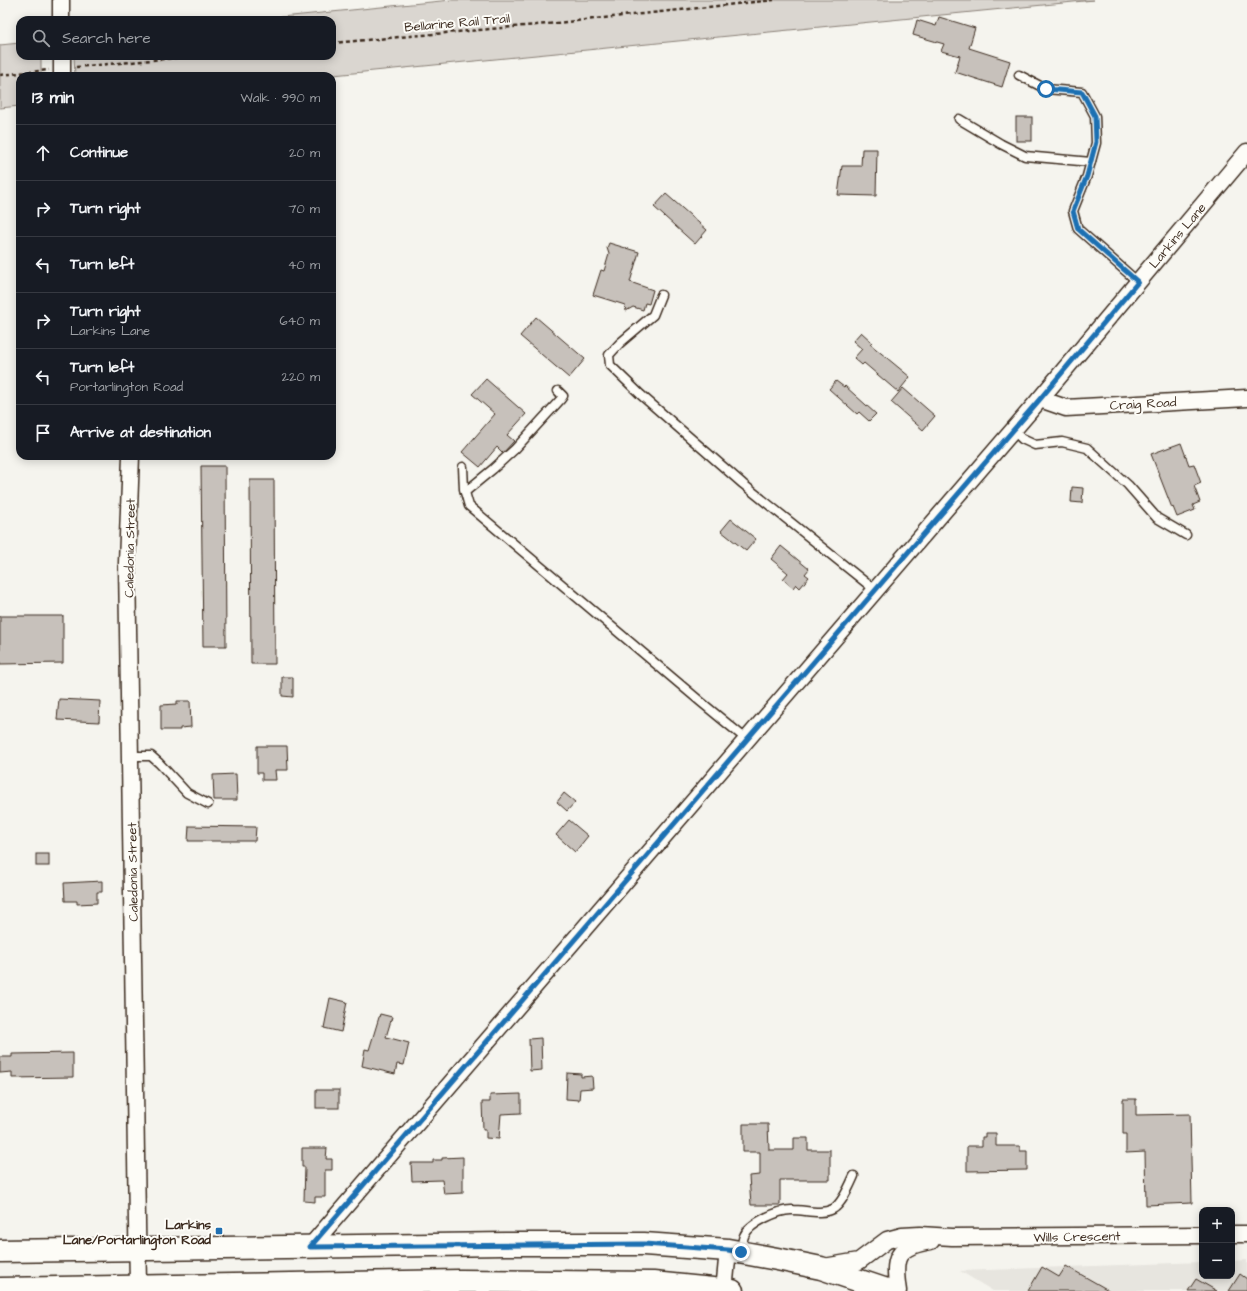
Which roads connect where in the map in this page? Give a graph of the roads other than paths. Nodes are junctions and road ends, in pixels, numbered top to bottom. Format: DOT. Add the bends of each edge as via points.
graph roads {
  1 [pos="61,0"];
  2 [pos="61,16"];
  3 [pos="1019,75"];
  4 [pos="960,119"];
  5 [pos="1247,152"];
  6 [pos="1091,162"];
  7 [pos="1138,282"];
  8 [pos="661,295"];
  9 [pos="558,391"];
  10 [pos="1247,398"];
  11 [pos="1040,399"];
  12 [pos="1013,430"];
  13 [pos="131,460"];
  14 [pos="463,467"];
  15 [pos="465,492"];
  16 [pos="1186,535"];
  17 [pos="875,590"];
  18 [pos="746,739"];
  19 [pos="130,756"];
  20 [pos="208,804"];
  21 [pos="854,1176"];
  22 [pos="1235,1234"];
  23 [pos="1247,1234"];
  24 [pos="1199,1235"];
  25 [pos="952,1237"];
  26 [pos="310,1247"];
  27 [pos="137,1249"];
  28 [pos="0,1251"];
  29 [pos="734,1251"];
  30 [pos="821,1268"];
  31 [pos="138,1287"];
  32 [pos="0,1289"];
  33 [pos="727,1291"];
  34 [pos="890,1291"];
  35 [pos="898,1291"];
  1 -- 2 [label="street"];
  3 -- 6 [label="lane" via="1046,89 1082,92 1095,116 1096,142"];
  4 -- 6 [label="lane" via="1025,156"];
  5 -- 7 [label="street, Larkins Lane"];
  6 -- 7 [label="lane" via="1073,211 1078,229"];
  7 -- 11 [label="street, Larkins Lane"];
  8 -- 17 [label="lane" via="653,315 620,342 609,355 610,365 742,484"];
  9 -- 15 [label="lane" via="561,399 515,449"];
  10 -- 11 [label="street, Craig Road" via="1066,408"];
  11 -- 12 [label="street, Larkins Lane"];
  12 -- 16 [label="lane" via="1022,439 1035,445 1062,442 1087,448 1128,485 1157,518"];
  12 -- 17 [label="street, Larkins Lane"];
  13 -- 19 [label="street, Caledonia Street" via="127,563"];
  14 -- 15 [label="lane"];
  15 -- 18 [label="lane" via="469,506"];
  17 -- 18 [label="street, Larkins Lane"];
  18 -- 26 [label="street, Larkins Lane"];
  19 -- 20 [label="lane" via="151,756 187,793"];
  19 -- 27 [label="street, Caledonia Street"];
  21 -- 29 [label="lane" via="843,1198 833,1209 817,1212 791,1210 771,1215 753,1225"];
  22 -- 23 [label="street"];
  24 -- 25 [label="street, Wills Crescent"];
  25 -- 30 [label="street, Wills Crescent" via="920,1234 902,1236 887,1240 858,1261"];
  25 -- 35 [label="street, Wills Crescent" via="917,1243 903,1250 897,1259 895,1271"];
  26 -- 27 [label="main road"];
  26 -- 29 [label="main road" via="644,1244"];
  27 -- 28 [label="main road"];
  27 -- 31 [label="street, Caledonia Street"];
  29 -- 30 [label="main road"];
  29 -- 33 [label="street"];
  30 -- 34 [label="main road"];
  31 -- 32 [label="main road"];
  31 -- 33 [label="main road" via="468,1282 653,1283"];
}
